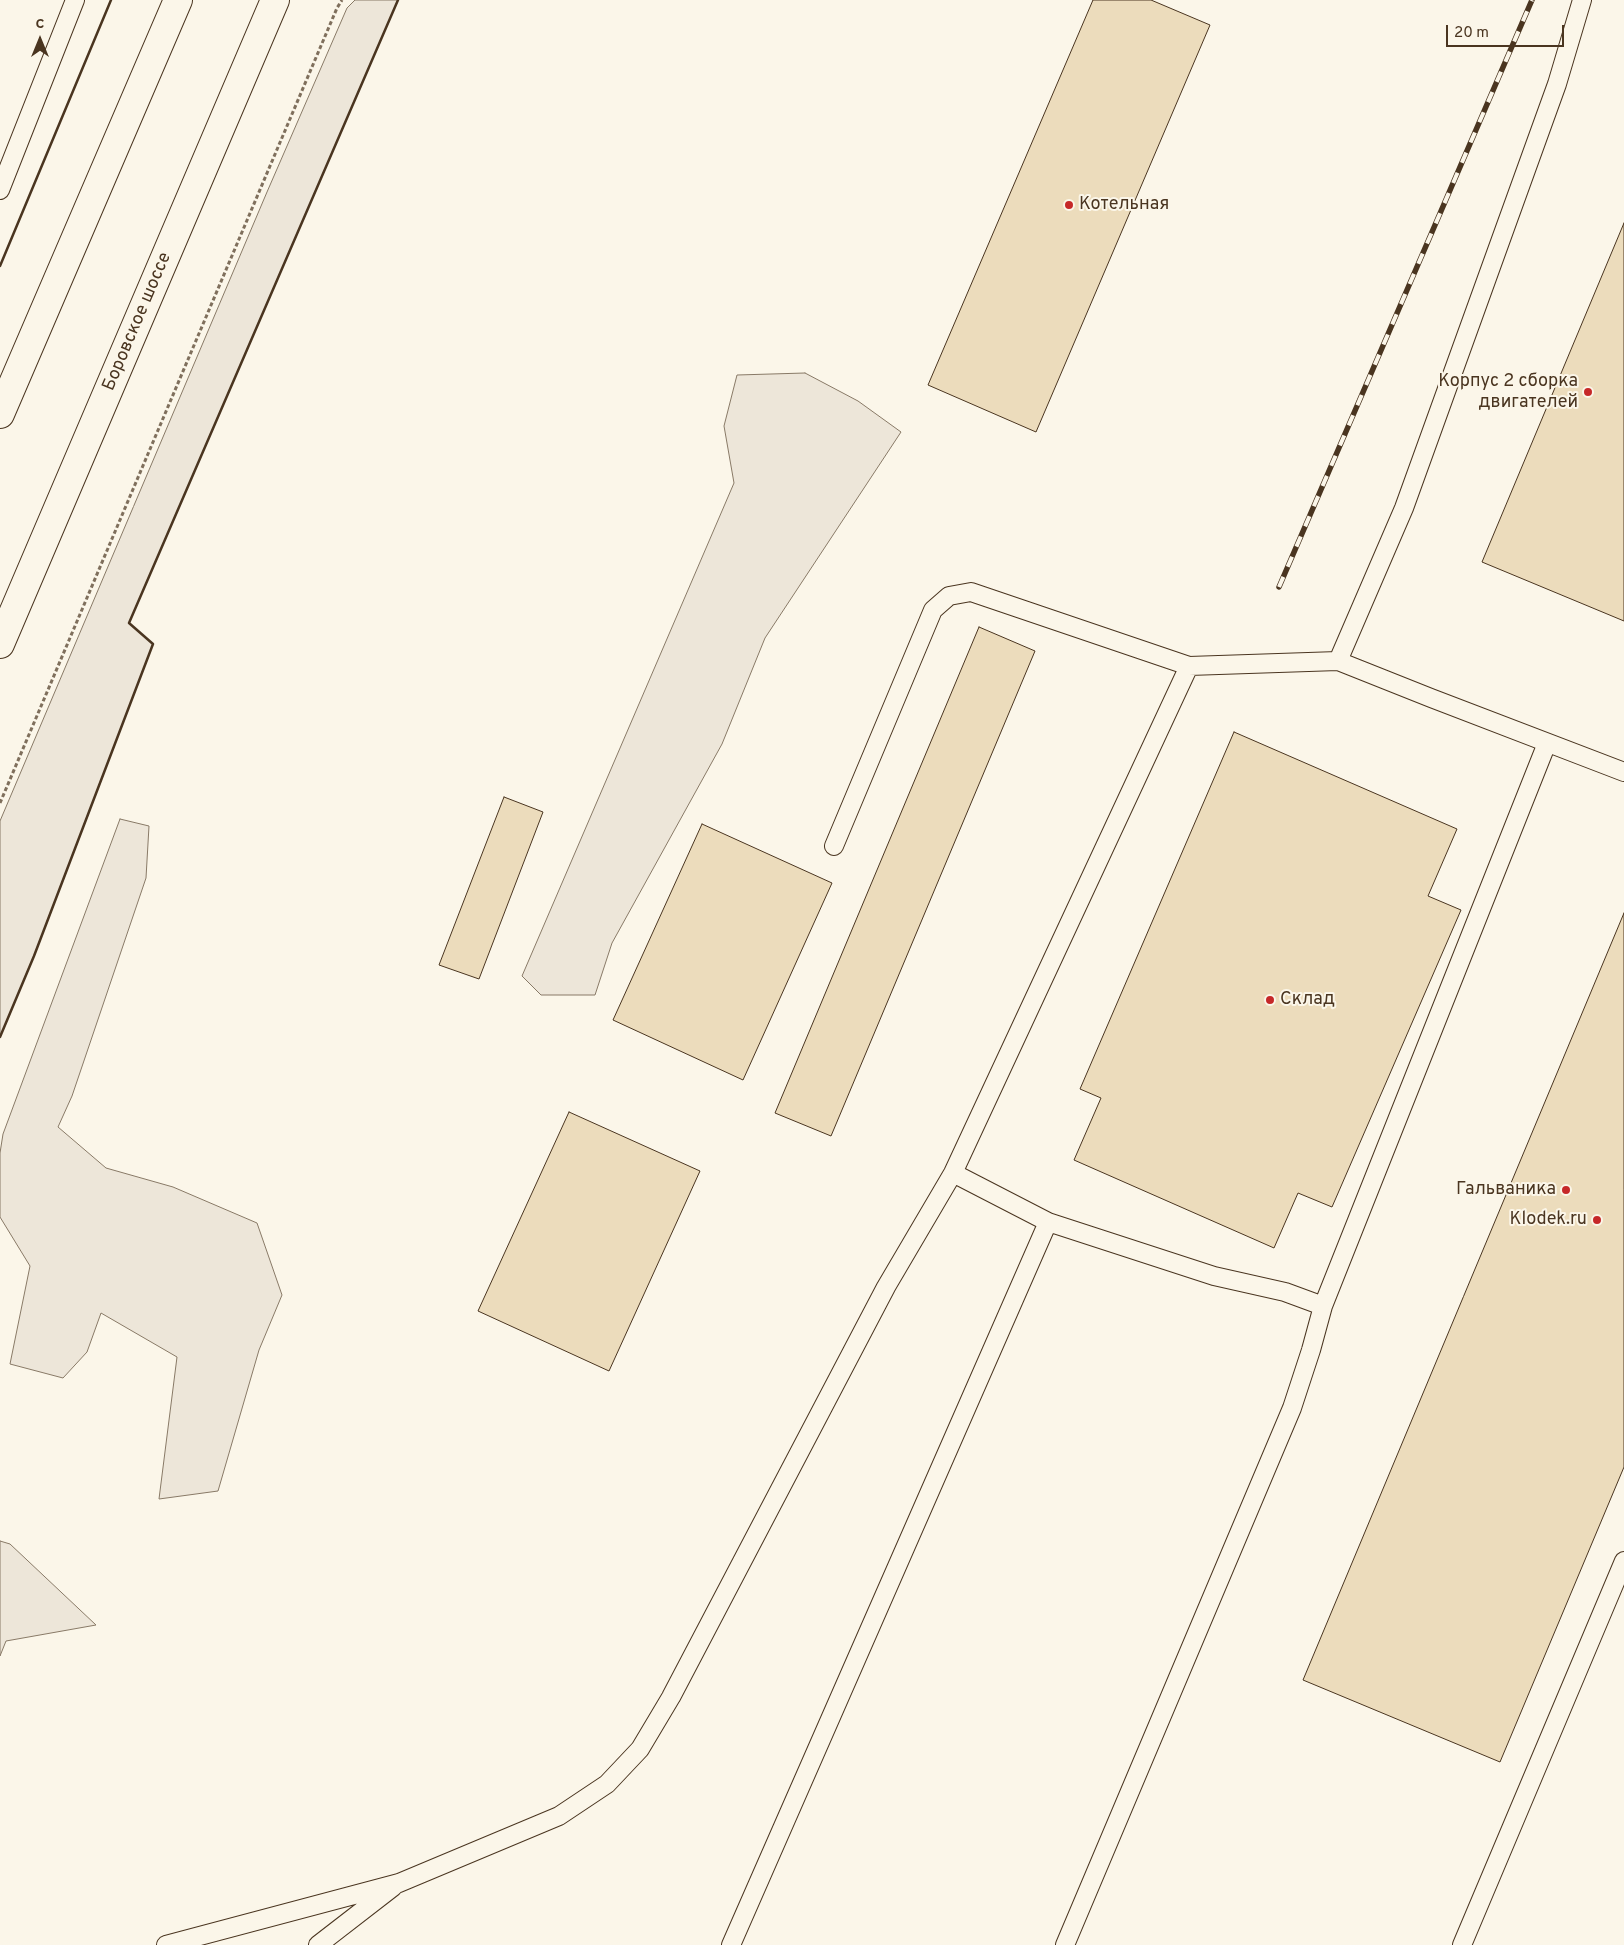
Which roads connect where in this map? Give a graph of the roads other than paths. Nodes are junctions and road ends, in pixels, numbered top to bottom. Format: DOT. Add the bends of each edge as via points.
graph roads {
  1 [pos="75,0"];
  2 [pos="178,0"];
  3 [pos="275,0"];
  4 [pos="1582,0"];
  5 [pos="0,190"];
  6 [pos="0,414"];
  7 [pos="0,644"];
  8 [pos="1338,661"];
  9 [pos="1189,666"];
  10 [pos="1547,743"];
  11 [pos="1624,772"];
  12 [pos="834,846"];
  13 [pos="953,1173"];
  14 [pos="1048,1222"];
  15 [pos="1323,1306"];
  16 [pos="1624,1561"];
  17 [pos="399,1883"];
  18 [pos="328,1943"];
  19 [pos="166,1945"];
  20 [pos="731,1945"];
  21 [pos="1065,1945"];
  22 [pos="1462,1945"];
  1 -- 5 [label="lane"];
  2 -- 6 [label="main road"];
  3 -- 7 [label="main road, Боровское шоссе"];
  4 -- 8 [label="lane" via="1557,84 1407,499"];
  8 -- 9 [label="lane"];
  8 -- 10 [label="lane"];
  9 -- 12 [label="lane" via="971,592 949,596 933,610"];
  9 -- 13 [label="lane"];
  10 -- 11 [label="lane"];
  10 -- 15 [label="lane"];
  13 -- 14 [label="lane"];
  13 -- 17 [label="lane" via="886,1287 640,1749 607,1784 559,1816"];
  14 -- 15 [label="lane" via="1214,1276 1284,1292"];
  14 -- 20 [label="lane"];
  15 -- 21 [label="lane" via="1292,1408"];
  16 -- 22 [label="lane"];
  17 -- 18 [label="lane"];
  17 -- 19 [label="lane"];
}
